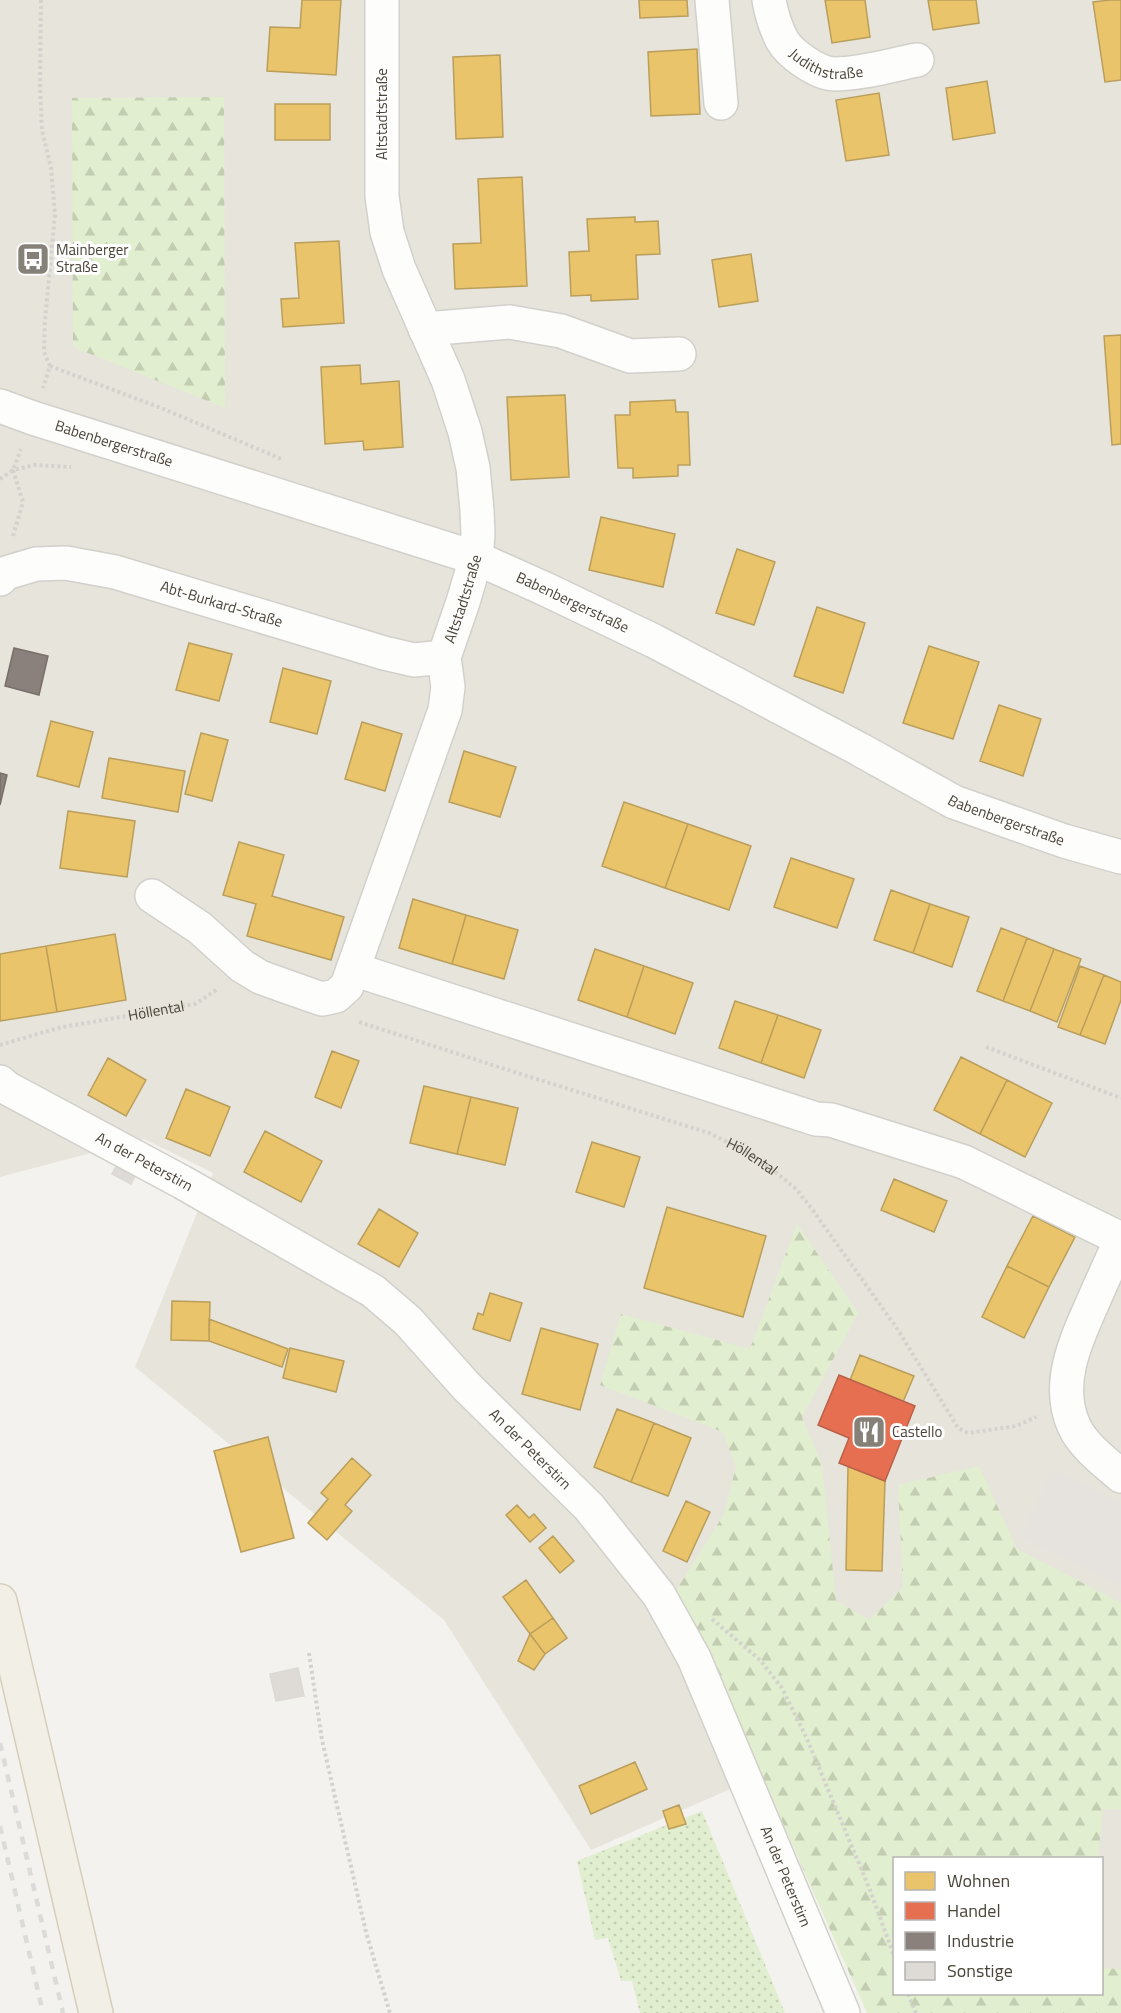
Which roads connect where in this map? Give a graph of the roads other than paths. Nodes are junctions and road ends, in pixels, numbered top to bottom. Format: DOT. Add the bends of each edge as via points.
graph roads {
  1 [pos="382,0"];
  2 [pos="712,0"];
  3 [pos="769,0"];
  4 [pos="917,60"];
  5 [pos="721,103"];
  6 [pos="425,329"];
  7 [pos="679,354"];
  8 [pos="0,406"];
  9 [pos="476,558"];
  10 [pos="0,579"];
  11 [pos="444,657"];
  12 [pos="1121,857"];
  13 [pos="152,896"];
  14 [pos="353,969"];
  15 [pos="0,1082"];
  16 [pos="1121,1239"];
  17 [pos="1121,1476"];
  18 [pos="0,1601"];
  19 [pos="96,2013"];
  20 [pos="843,2013"];
  1 -- 6 [label="street, Altstadtstraße" via="382,196 387,232"];
  2 -- 5 [label="street"];
  3 -- 4 [label="street, Judithstraße" via="782,41 816,69 832,74 855,72"];
  6 -- 7 [label="street" via="510,322 561,331 630,356"];
  6 -- 9 [label="street, Altstadtstraße" via="465,432 477,510"];
  8 -- 9 [label="street, Babenbergerstraße"];
  9 -- 11 [label="street, Altstadtstraße"];
  9 -- 12 [label="street, Babenbergerstraße" via="654,641 954,801"];
  10 -- 11 [label="street, Abt-Burkard-Straße" via="6,573 36,564 66,563 115,572 384,653 414,660"];
  11 -- 14 [label="street, Altstadtstraße" via="448,687 445,710"];
  13 -- 14 [label="street" via="200,928 260,977 322,999 336,996 347,986"];
  14 -- 16 [label="street" via="816,1119 831,1120 964,1162"];
  15 -- 20 [label="street, An der Peterstirn" via="373,1291 408,1321 466,1386 589,1507 659,1595 694,1658"];
  16 -- 17 [label="street" via="1075,1344 1067,1374 1067,1403 1074,1427 1093,1452"];
  18 -- 19 [label="main road"];
}
